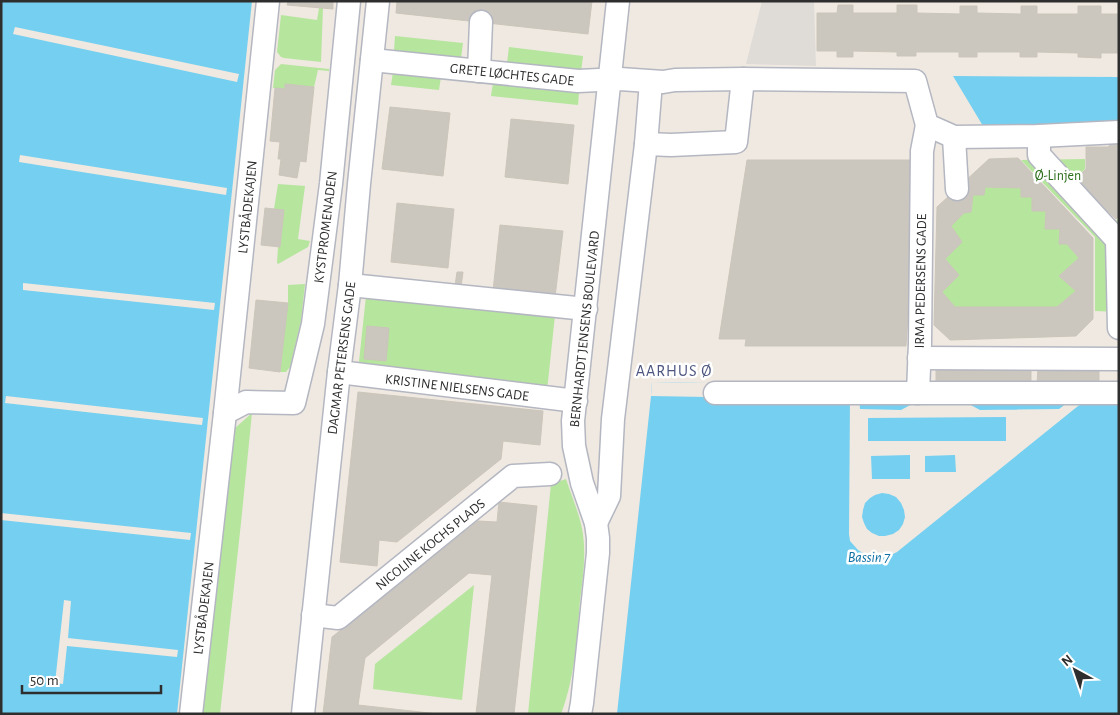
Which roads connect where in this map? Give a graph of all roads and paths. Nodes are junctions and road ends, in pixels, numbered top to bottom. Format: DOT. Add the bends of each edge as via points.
graph roads {
  1 [pos="268,1"];
  2 [pos="349,1"];
  3 [pos="378,1"];
  4 [pos="618,1"];
  5 [pos="482,22"];
  6 [pos="372,60"];
  7 [pos="479,71"];
  8 [pos="743,79"];
  9 [pos="609,80"];
  10 [pos="651,82"];
  11 [pos="927,125"];
  12 [pos="1119,132"];
  13 [pos="1039,136"];
  14 [pos="954,137"];
  15 [pos="646,144"];
  16 [pos="957,189"];
  17 [pos="1118,238"];
  18 [pos="350,286"];
  19 [pos="586,309"];
  20 [pos="1119,328"];
  21 [pos="919,358"];
  22 [pos="1119,359"];
  23 [pos="339,372"];
  24 [pos="918,392"];
  25 [pos="1119,392"];
  26 [pos="715,393"];
  27 [pos="576,401"];
  28 [pos="225,413"];
  29 [pos="550,474"];
  30 [pos="596,523"];
  31 [pos="313,615"];
  32 [pos="191,714"];
  33 [pos="303,714"];
  34 [pos="580,714"];
  1 -- 28 [label="street, LYSTBÅDEKAJEN"];
  2 -- 28 [label="street, KYSTPROMENADEN" via="313,324 294,403 246,402"];
  3 -- 6 [label="street, DAGMAR PETERSENS GADE"];
  4 -- 9 [label="street, BERNHARDT JENSENS BOULEVARD"];
  5 -- 7 [label="street"];
  6 -- 7 [label="street, GRETE LØCHTES GADE"];
  6 -- 18 [label="street, DAGMAR PETERSENS GADE"];
  7 -- 9 [label="street, GRETE LØCHTES GADE" via="578,82"];
  8 -- 10 [label="street, GRETE LØCHTES GADE"];
  8 -- 11 [label="street, IRMA PEDERSENS GADE" via="915,81"];
  8 -- 15 [label="street" via="736,142"];
  9 -- 10 [label="street, GRETE LØCHTES GADE"];
  9 -- 19 [label="street, BERNHARDT JENSENS BOULEVARD"];
  10 -- 15 [label="street"];
  11 -- 14 [label="street"];
  11 -- 21 [label="street, IRMA PEDERSENS GADE" via="922,151"];
  12 -- 13 [label="street"];
  13 -- 14 [label="street"];
  13 -- 17 [label="street" via="1039,155"];
  14 -- 16 [label="street"];
  15 -- 30 [label="street" via="612,419 609,496"];
  17 -- 20 [label="street"];
  18 -- 19 [label="street"];
  18 -- 23 [label="street, DAGMAR PETERSENS GADE"];
  19 -- 27 [label="street, BERNHARDT JENSENS BOULEVARD"];
  21 -- 22 [label="street, IRMA PEDERSENS GADE"];
  21 -- 24 [label="street"];
  23 -- 27 [label="street, KRISTINE NIELSENS GADE"];
  23 -- 31 [label="street, DAGMAR PETERSENS GADE"];
  24 -- 25 [label="street"];
  24 -- 26 [label="street"];
  27 -- 30 [label="street, BERNHARDT JENSENS BOULEVARD" via="574,446"];
  28 -- 32 [label="street, LYSTBÅDEKAJEN"];
  29 -- 31 [label="street, NICOLINE KOCHS PLADS" via="513,476 338,618"];
  30 -- 34 [label="street, BERNHARDT JENSENS BOULEVARD" via="598,553"];
  31 -- 33 [label="street, DAGMAR PETERSENS GADE"];
}
